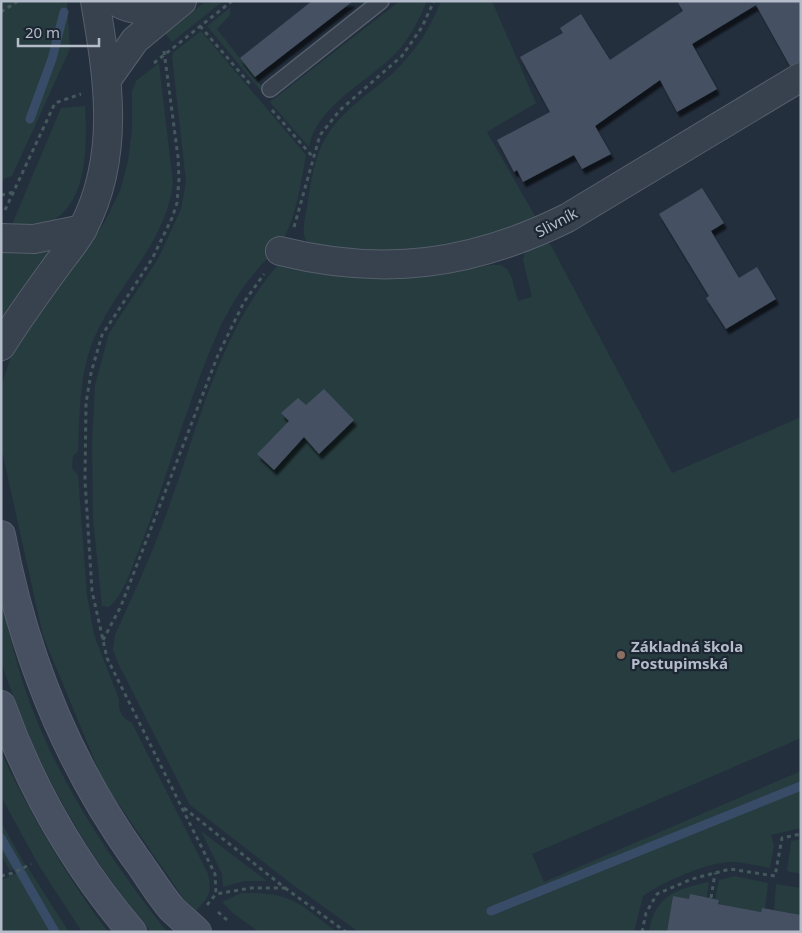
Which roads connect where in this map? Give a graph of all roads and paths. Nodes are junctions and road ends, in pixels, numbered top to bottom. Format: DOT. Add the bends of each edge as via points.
graph roads {
  1 [pos="18,1"];
  2 [pos="96,1"];
  3 [pos="115,1"];
  4 [pos="232,1"];
  5 [pos="381,1"];
  6 [pos="434,1"];
  7 [pos="180,3"];
  8 [pos="1,12"];
  9 [pos="154,23"];
  10 [pos="200,26"];
  11 [pos="225,54"];
  12 [pos="165,55"];
  13 [pos="152,64"];
  14 [pos="801,77"];
  15 [pos="108,78"];
  16 [pos="270,89"];
  17 [pos="84,94"];
  18 [pos="15,192"];
  19 [pos="1,195"];
  20 [pos="1,217"];
  21 [pos="83,228"];
  22 [pos="1,238"];
  23 [pos="280,251"];
  24 [pos="262,276"];
  25 [pos="1,346"];
  26 [pos="1,535"];
  27 [pos="103,640"];
  28 [pos="1,705"];
  29 [pos="181,806"];
  30 [pos="801,834"];
  31 [pos="31,864"];
  32 [pos="715,873"];
  33 [pos="1,876"];
  34 [pos="285,888"];
  35 [pos="216,894"];
  36 [pos="711,898"];
  37 [pos="209,904"];
  38 [pos="132,932"];
  39 [pos="198,932"];
  40 [pos="346,932"];
  41 [pos="642,932"];
  1 -- 8 [label="path"];
  2 -- 15 [label="street"];
  3 -- 7 [label="street" via="126,8 149,12"];
  4 -- 10 [label="path"];
  5 -- 16 [label="lane"];
  6 -- 23 [label="path" via="422,27 402,56 340,110 320,134 299,213"];
  7 -- 9 [label="street"];
  9 -- 12 [label="path"];
  9 -- 15 [label="street" via="127,48"];
  10 -- 11 [label="path"];
  10 -- 12 [label="path"];
  12 -- 13 [label="path"];
  12 -- 27 [label="path" via="178,157 176,203 152,259 102,335 86,404 85,481 92,591"];
  14 -- 23 [label="street, Slivník" via="567,218 491,250 437,262 397,264 325,261"];
  15 -- 21 [label="street" via="106,158 98,191"];
  17 -- 18 [label="path" via="55,103"];
  18 -- 19 [label="path"];
  18 -- 20 [label="path"];
  21 -- 22 [label="street" via="34,239"];
  21 -- 25 [label="street"];
  24 -- 27 [label="path" via="244,302 218,354 121,606"];
  26 -- 39 [label="street" via="36,668 56,720 86,781 113,826 172,908"];
  27 -- 29 [label="path" via="107,658"];
  28 -- 38 [label="street" via="15,744 73,854"];
  29 -- 34 [label="path"];
  29 -- 35 [label="path" via="215,874"];
  30 -- 32 [label="path" via="782,838 775,876 730,869"];
  31 -- 33 [label="path"];
  32 -- 36 [label="path"];
  32 -- 41 [label="path" via="657,894 646,913"];
  34 -- 35 [label="path" via="251,888"];
  34 -- 40 [label="path"];
  35 -- 37 [label="path"];
}
